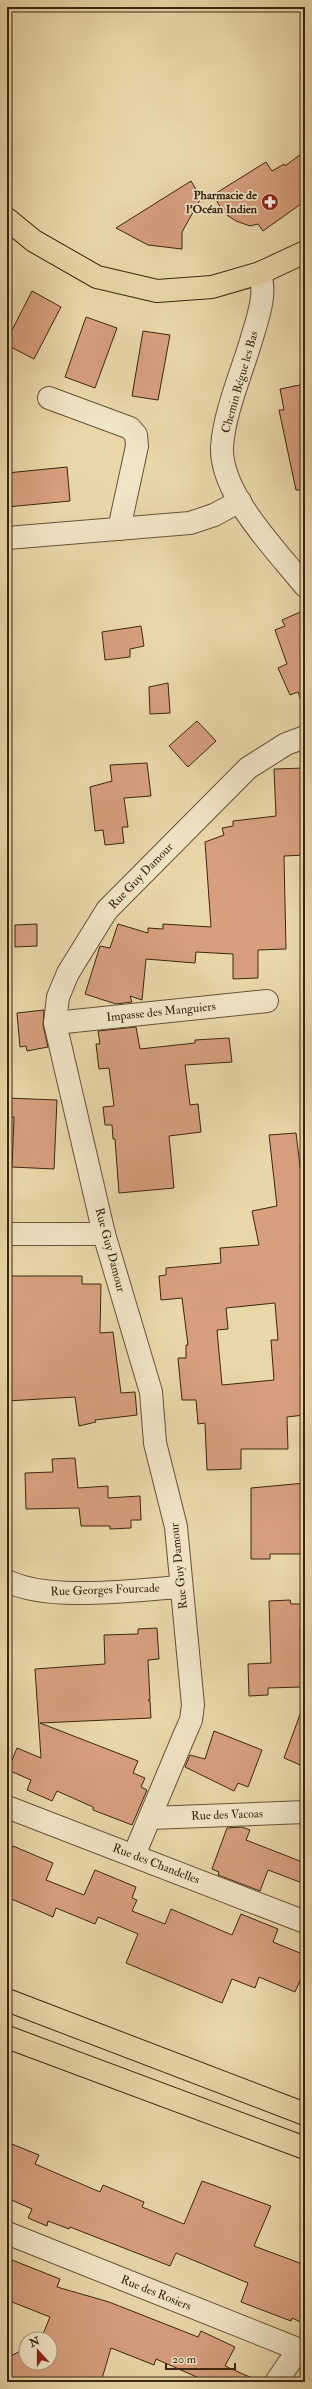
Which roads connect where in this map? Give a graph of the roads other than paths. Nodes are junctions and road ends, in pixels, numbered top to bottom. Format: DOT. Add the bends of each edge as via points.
graph roads {
  1 [pos="7,219"];
  2 [pos="305,252"];
  3 [pos="260,274"];
  4 [pos="49,398"];
  5 [pos="240,501"];
  6 [pos="119,529"];
  7 [pos="7,538"];
  8 [pos="305,586"];
  9 [pos="305,737"];
  10 [pos="266,1001"];
  11 [pos="55,1023"];
  12 [pos="7,1234"];
  13 [pos="104,1234"];
  14 [pos="7,1581"];
  15 [pos="181,1587"];
  16 [pos="7,1807"];
  17 [pos="305,1812"];
  18 [pos="150,1818"];
  19 [pos="134,1856"];
  20 [pos="305,1922"];
  21 [pos="7,2000"];
  22 [pos="7,2037"];
  23 [pos="305,2114"];
  24 [pos="305,2148"];
  25 [pos="7,2233"];
  26 [pos="302,2351"];
  27 [pos="276,2382"];
  1 -- 3 [label="main road" via="34,241 97,277 157,291 212,287"];
  2 -- 3 [label="main road"];
  3 -- 5 [label="street, Chemin Bégue les Bas" via="264,287 256,324 227,422 222,448 227,475"];
  4 -- 6 [label="street" via="130,428 136,435 137,446"];
  5 -- 6 [label="street" via="214,515 190,523"];
  5 -- 8 [label="street, Chemin Bégue les Bas"];
  6 -- 7 [label="street"];
  9 -- 11 [label="street, Rue Guy Damour" via="286,744 248,768 107,910 68,973 58,997"];
  10 -- 11 [label="street, Impasse des Manguiers"];
  11 -- 13 [label="street, Rue Guy Damour"];
  12 -- 13 [label="street"];
  13 -- 15 [label="street, Rue Guy Damour" via="151,1392 155,1443 176,1527"];
  14 -- 15 [label="street, Rue Georges Fourcade" via="39,1592 62,1593"];
  15 -- 18 [label="street, Rue Guy Damour" via="193,1705 191,1720"];
  16 -- 19 [label="street, Rue des Chandelles"];
  17 -- 18 [label="street, Rue des Vacoas"];
  18 -- 19 [label="street, Rue Guy Damour"];
  19 -- 20 [label="street, Rue des Chandelles"];
  21 -- 23 [label="main road"];
  22 -- 24 [label="main road"];
  25 -- 26 [label="street, Rue des Rosiers"];
  26 -- 27 [label="street"];
}
